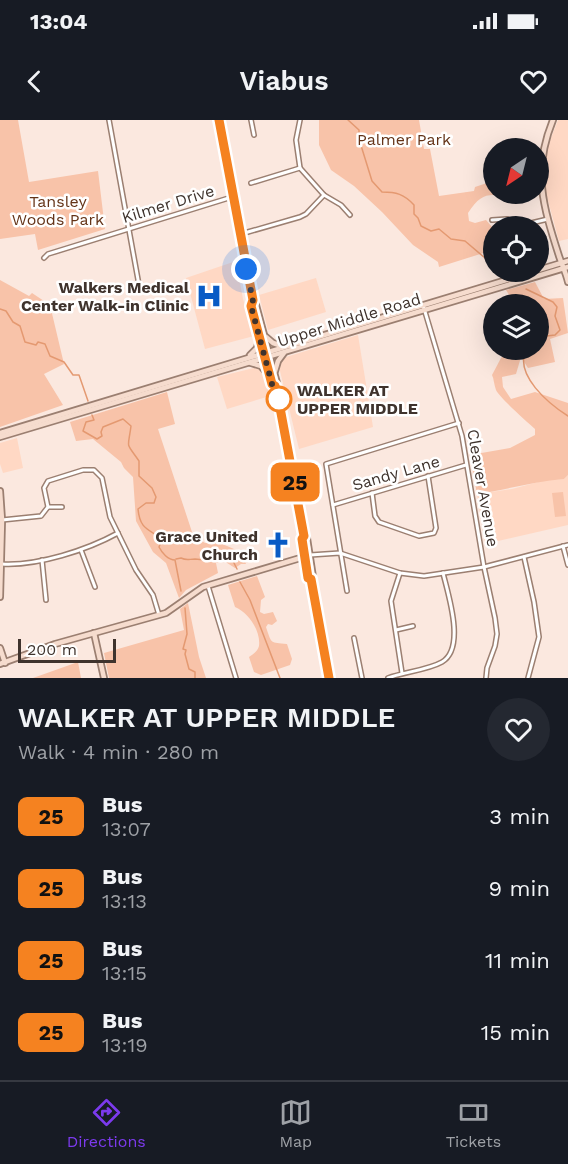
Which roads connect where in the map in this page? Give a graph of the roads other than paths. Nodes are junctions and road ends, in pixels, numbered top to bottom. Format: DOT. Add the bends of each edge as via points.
graph roads {
  1 [pos="109,120"];
  2 [pos="219,120"];
  3 [pos="251,120"];
  4 [pos="300,120"];
  5 [pos="553,120"];
  6 [pos="254,135"];
  7 [pos="300,168"];
  8 [pos="251,183"];
  9 [pos="324,195"];
  10 [pos="232,197"];
  11 [pos="350,215"];
  12 [pos="547,216"];
  13 [pos="549,222"];
  14 [pos="129,229"];
  15 [pos="239,235"];
  16 [pos="44,258"];
  17 [pos="568,261"];
  18 [pos="565,266"];
  19 [pos="549,268"];
  20 [pos="502,282"];
  21 [pos="568,282"];
  22 [pos="134,291"];
  23 [pos="423,307"];
  24 [pos="351,326"];
  25 [pos="337,330"];
  26 [pos="359,330"];
  27 [pos="260,331"];
  28 [pos="336,337"];
  29 [pos="325,340"];
  30 [pos="285,349"];
  31 [pos="266,354"];
  32 [pos="248,360"];
  33 [pos="272,376"];
  34 [pos="161,384"];
  35 [pos="163,390"];
  36 [pos="97,406"];
  37 [pos="84,410"];
  38 [pos="459,423"];
  39 [pos="0,433"];
  40 [pos="0,437"];
  41 [pos="466,465"];
  42 [pos="428,476"];
  43 [pos="0,491"];
  44 [pos="372,493"];
  45 [pos="333,505"];
  46 [pos="48,507"];
  47 [pos="63,507"];
  48 [pos="1,524"];
  49 [pos="118,533"];
  50 [pos="568,545"];
  51 [pos="563,546"];
  52 [pos="81,550"];
  53 [pos="340,553"];
  54 [pos="307,556"];
  55 [pos="524,557"];
  56 [pos="42,560"];
  57 [pos="2,564"];
  58 [pos="568,565"];
  59 [pos="484,567"];
  60 [pos="400,573"];
  61 [pos="443,573"];
  62 [pos="208,586"];
  63 [pos="95,587"];
  64 [pos="347,591"];
  65 [pos="0,597"];
  66 [pos="46,600"];
  67 [pos="159,615"];
  68 [pos="413,626"];
  69 [pos="396,630"];
  70 [pos="94,633"];
  71 [pos="354,638"];
  72 [pos="0,648"];
  73 [pos="2,663"];
  74 [pos="402,673"];
  75 [pos="104,678"];
  76 [pos="236,678"];
  77 [pos="329,678"];
  78 [pos="362,678"];
  79 [pos="388,678"];
  80 [pos="486,678"];
  81 [pos="528,678"];
  1 -- 14 [label="street"];
  2 -- 10 [label="main road"];
  3 -- 6 [label="street"];
  4 -- 7 [label="street" via="296,140"];
  5 -- 12 [label="main road" via="541,165"];
  7 -- 8 [label="street"];
  7 -- 9 [label="street"];
  9 -- 11 [label="street"];
  9 -- 15 [label="street" via="300,217"];
  10 -- 14 [label="street, Kilmer Drive"];
  10 -- 15 [label="main road"];
  13 -- 18 [label="main road"];
  14 -- 16 [label="street, Kilmer Drive"];
  14 -- 22 [label="street" via="139,285"];
  15 -- 27 [label="main road" via="251,306"];
  17 -- 18 [label="main road, Upper Middle Road"];
  18 -- 19 [label="main road, Upper Middle Road"];
  18 -- 21 [label="main road"];
  18 -- 23 [label="main road, Upper Middle Road"];
  20 -- 23 [label="main road, Upper Middle Road"];
  23 -- 24 [label="main road, Upper Middle Road"];
  23 -- 26 [label="main road, Upper Middle Road"];
  23 -- 38 [label="street, Cleaver Avenue"];
  24 -- 25 [label="main road, Upper Middle Road"];
  24 -- 26 [label="main road"];
  24 -- 28 [label="main road"];
  25 -- 29 [label="main road"];
  25 -- 30 [label="main road, Upper Middle Road"];
  26 -- 28 [label="main road, Upper Middle Road"];
  27 -- 30 [label="main road"];
  27 -- 31 [label="main road"];
  27 -- 32 [label="main road" via="258,346"];
  28 -- 29 [label="main road, Upper Middle Road"];
  29 -- 30 [label="main road, Upper Middle Road"];
  30 -- 31 [label="main road, Upper Middle Road"];
  30 -- 33 [label="main road"];
  31 -- 32 [label="main road, Upper Middle Road"];
  31 -- 33 [label="main road"];
  32 -- 33 [label="main road"];
  32 -- 34 [label="main road, Upper Middle Road"];
  32 -- 35 [label="main road, Upper Middle Road"];
  33 -- 54 [label="main road"];
  34 -- 35 [label="main road"];
  34 -- 36 [label="main road, Upper Middle Road"];
  35 -- 36 [label="main road, Upper Middle Road"];
  36 -- 37 [label="main road, Upper Middle Road"];
  37 -- 39 [label="main road, Upper Middle Road"];
  37 -- 40 [label="main road, Upper Middle Road"];
  38 -- 41 [label="street, Cleaver Avenue"];
  38 -- 45 [label="street" via="328,463 325,467"];
  41 -- 42 [label="street, Sandy Lane"];
  41 -- 59 [label="street, Cleaver Avenue"];
  42 -- 44 [label="street, Sandy Lane"];
  42 -- 44 [label="street" via="434,533 418,536 379,522"];
  43 -- 48 [label="main road"];
  44 -- 45 [label="street, Sandy Lane"];
  45 -- 53 [label="street"];
  46 -- 47 [label="street"];
  46 -- 48 [label="street" via="37,517"];
  46 -- 49 [label="street" via="44,488 48,481 94,470 102,478 107,508"];
  48 -- 57 [label="main road"];
  49 -- 52 [label="street"];
  49 -- 67 [label="street" via="153,595"];
  50 -- 51 [label="street"];
  51 -- 55 [label="street"];
  51 -- 58 [label="street"];
  52 -- 56 [label="street"];
  52 -- 63 [label="street"];
  53 -- 54 [label="street"];
  53 -- 60 [label="street"];
  53 -- 64 [label="street"];
  54 -- 62 [label="main road"];
  54 -- 77 [label="main road"];
  55 -- 59 [label="street"];
  55 -- 81 [label="street" via="539,637"];
  56 -- 57 [label="street"];
  56 -- 66 [label="street"];
  57 -- 65 [label="main road"];
  59 -- 61 [label="street"];
  59 -- 80 [label="street, Cleaver Avenue" via="497,634"];
  60 -- 61 [label="street"];
  60 -- 69 [label="street" via="391,601"];
  61 -- 74 [label="street" via="455,626 448,656 440,663"];
  62 -- 67 [label="main road"];
  62 -- 76 [label="street"];
  67 -- 70 [label="main road"];
  68 -- 69 [label="street"];
  69 -- 74 [label="street"];
  70 -- 73 [label="main road"];
  70 -- 75 [label="main road"];
  71 -- 78 [label="street"];
  72 -- 73 [label="main road"];
  74 -- 79 [label="street"];
}
